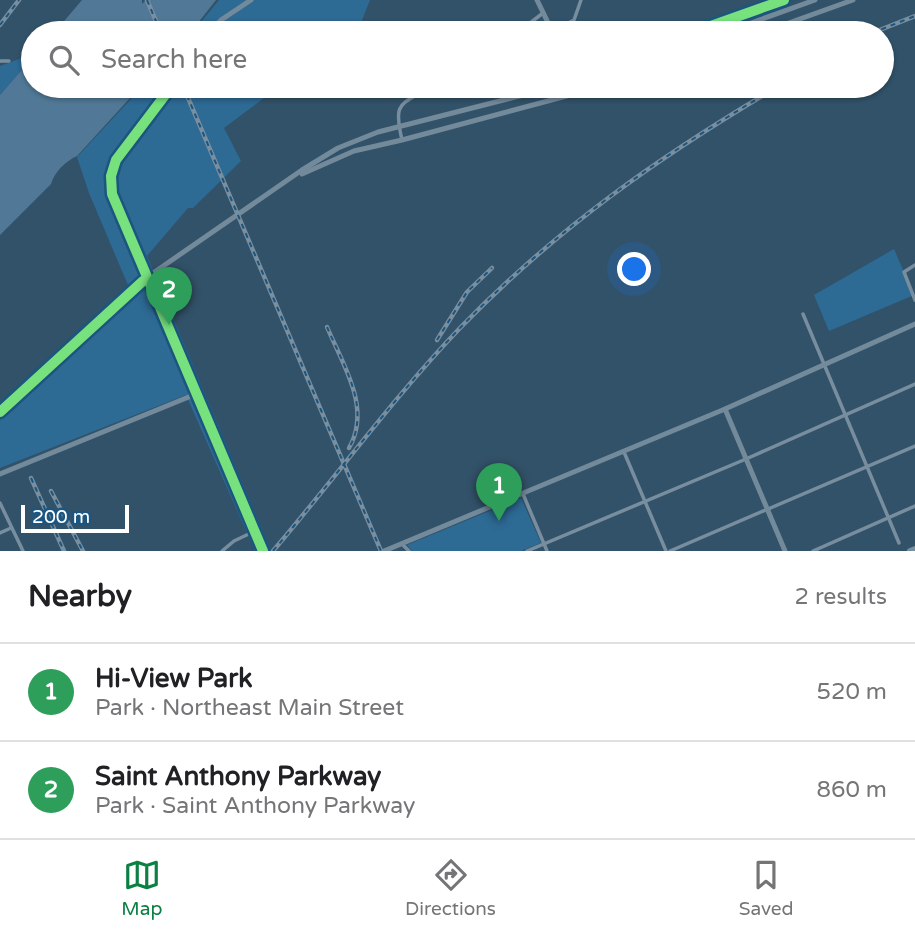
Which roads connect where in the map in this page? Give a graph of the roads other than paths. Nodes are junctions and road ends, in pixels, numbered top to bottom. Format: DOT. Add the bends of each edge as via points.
graph roads {
  1 [pos="251,0"];
  2 [pos="537,0"];
  3 [pos="581,0"];
  4 [pos="815,0"];
  5 [pos="853,0"];
  6 [pos="791,9"];
  7 [pos="544,12"];
  8 [pos="220,21"];
  9 [pos="532,21"];
  10 [pos="548,21"];
  11 [pos="572,21"];
  12 [pos="757,21"];
  13 [pos="793,21"];
  14 [pos="796,21"];
  15 [pos="0,61"];
  16 [pos="9,61"];
  17 [pos="163,98"];
  18 [pos="413,98"];
  19 [pos="512,98"];
  20 [pos="560,98"];
  21 [pos="399,127"];
  22 [pos="402,140"];
  23 [pos="298,175"];
  24 [pos="915,265"];
  25 [pos="146,278"];
  26 [pos="915,300"];
  27 [pos="803,314"];
  28 [pos="915,324"];
  29 [pos="825,363"];
  30 [pos="915,384"];
  31 [pos="196,394"];
  32 [pos="725,410"];
  33 [pos="0,412"];
  34 [pos="846,414"];
  35 [pos="915,446"];
  36 [pos="624,452"];
  37 [pos="746,459"];
  38 [pos="867,466"];
  39 [pos="0,474"];
  40 [pos="523,494"];
  41 [pos="645,502"];
  42 [pos="0,503"];
  43 [pos="915,506"];
  44 [pos="768,510"];
  45 [pos="889,518"];
  46 [pos="12,528"];
  47 [pos="255,531"];
  48 [pos="0,533"];
  49 [pos="899,543"];
  50 [pos="402,544"];
  51 [pos="544,544"];
  52 [pos="263,549"];
  53 [pos="915,549"];
  54 [pos="23,551"];
  55 [pos="222,551"];
  56 [pos="384,551"];
  57 [pos="409,551"];
  58 [pos="527,551"];
  59 [pos="547,551"];
  60 [pos="668,551"];
  61 [pos="785,551"];
  62 [pos="813,551"];
  63 [pos="910,551"];
  1 -- 8 [label="street"];
  2 -- 7 [label="street"];
  3 -- 11 [label="street"];
  4 -- 6 [label="street"];
  5 -- 14 [label="street"];
  6 -- 12 [label="street"];
  6 -- 13 [label="street"];
  7 -- 9 [label="street"];
  7 -- 10 [label="street"];
  15 -- 16 [label="street"];
  17 -- 25 [label="street" via="116,160 111,176 114,200"];
  18 -- 21 [label="street" via="398,110"];
  19 -- 21 [label="street"];
  20 -- 22 [label="street"];
  21 -- 22 [label="street"];
  21 -- 23 [label="street" via="338,148"];
  22 -- 23 [label="street" via="354,151"];
  23 -- 25 [label="street"];
  24 -- 26 [label="street" via="904,272"];
  25 -- 31 [label="street"];
  25 -- 33 [label="street"];
  27 -- 29 [label="street"];
  28 -- 29 [label="street"];
  29 -- 32 [label="street"];
  29 -- 34 [label="street"];
  30 -- 34 [label="street"];
  31 -- 39 [label="street"];
  31 -- 47 [label="street"];
  32 -- 36 [label="street"];
  32 -- 37 [label="street"];
  34 -- 37 [label="street"];
  34 -- 38 [label="street"];
  35 -- 38 [label="street"];
  36 -- 40 [label="street"];
  36 -- 41 [label="street"];
  37 -- 41 [label="street"];
  37 -- 44 [label="street"];
  38 -- 44 [label="street"];
  38 -- 45 [label="street"];
  40 -- 50 [label="street"];
  40 -- 51 [label="street"];
  41 -- 51 [label="street"];
  41 -- 60 [label="street"];
  42 -- 46 [label="street"];
  43 -- 45 [label="street"];
  44 -- 60 [label="street"];
  44 -- 61 [label="street"];
  45 -- 49 [label="street"];
  45 -- 62 [label="street"];
  46 -- 48 [label="street"];
  46 -- 54 [label="street"];
  47 -- 52 [label="street"];
  47 -- 55 [label="street"];
  50 -- 56 [label="street"];
  50 -- 57 [label="street"];
  51 -- 58 [label="street"];
  51 -- 59 [label="street"];
  53 -- 63 [label="main road"];
}
